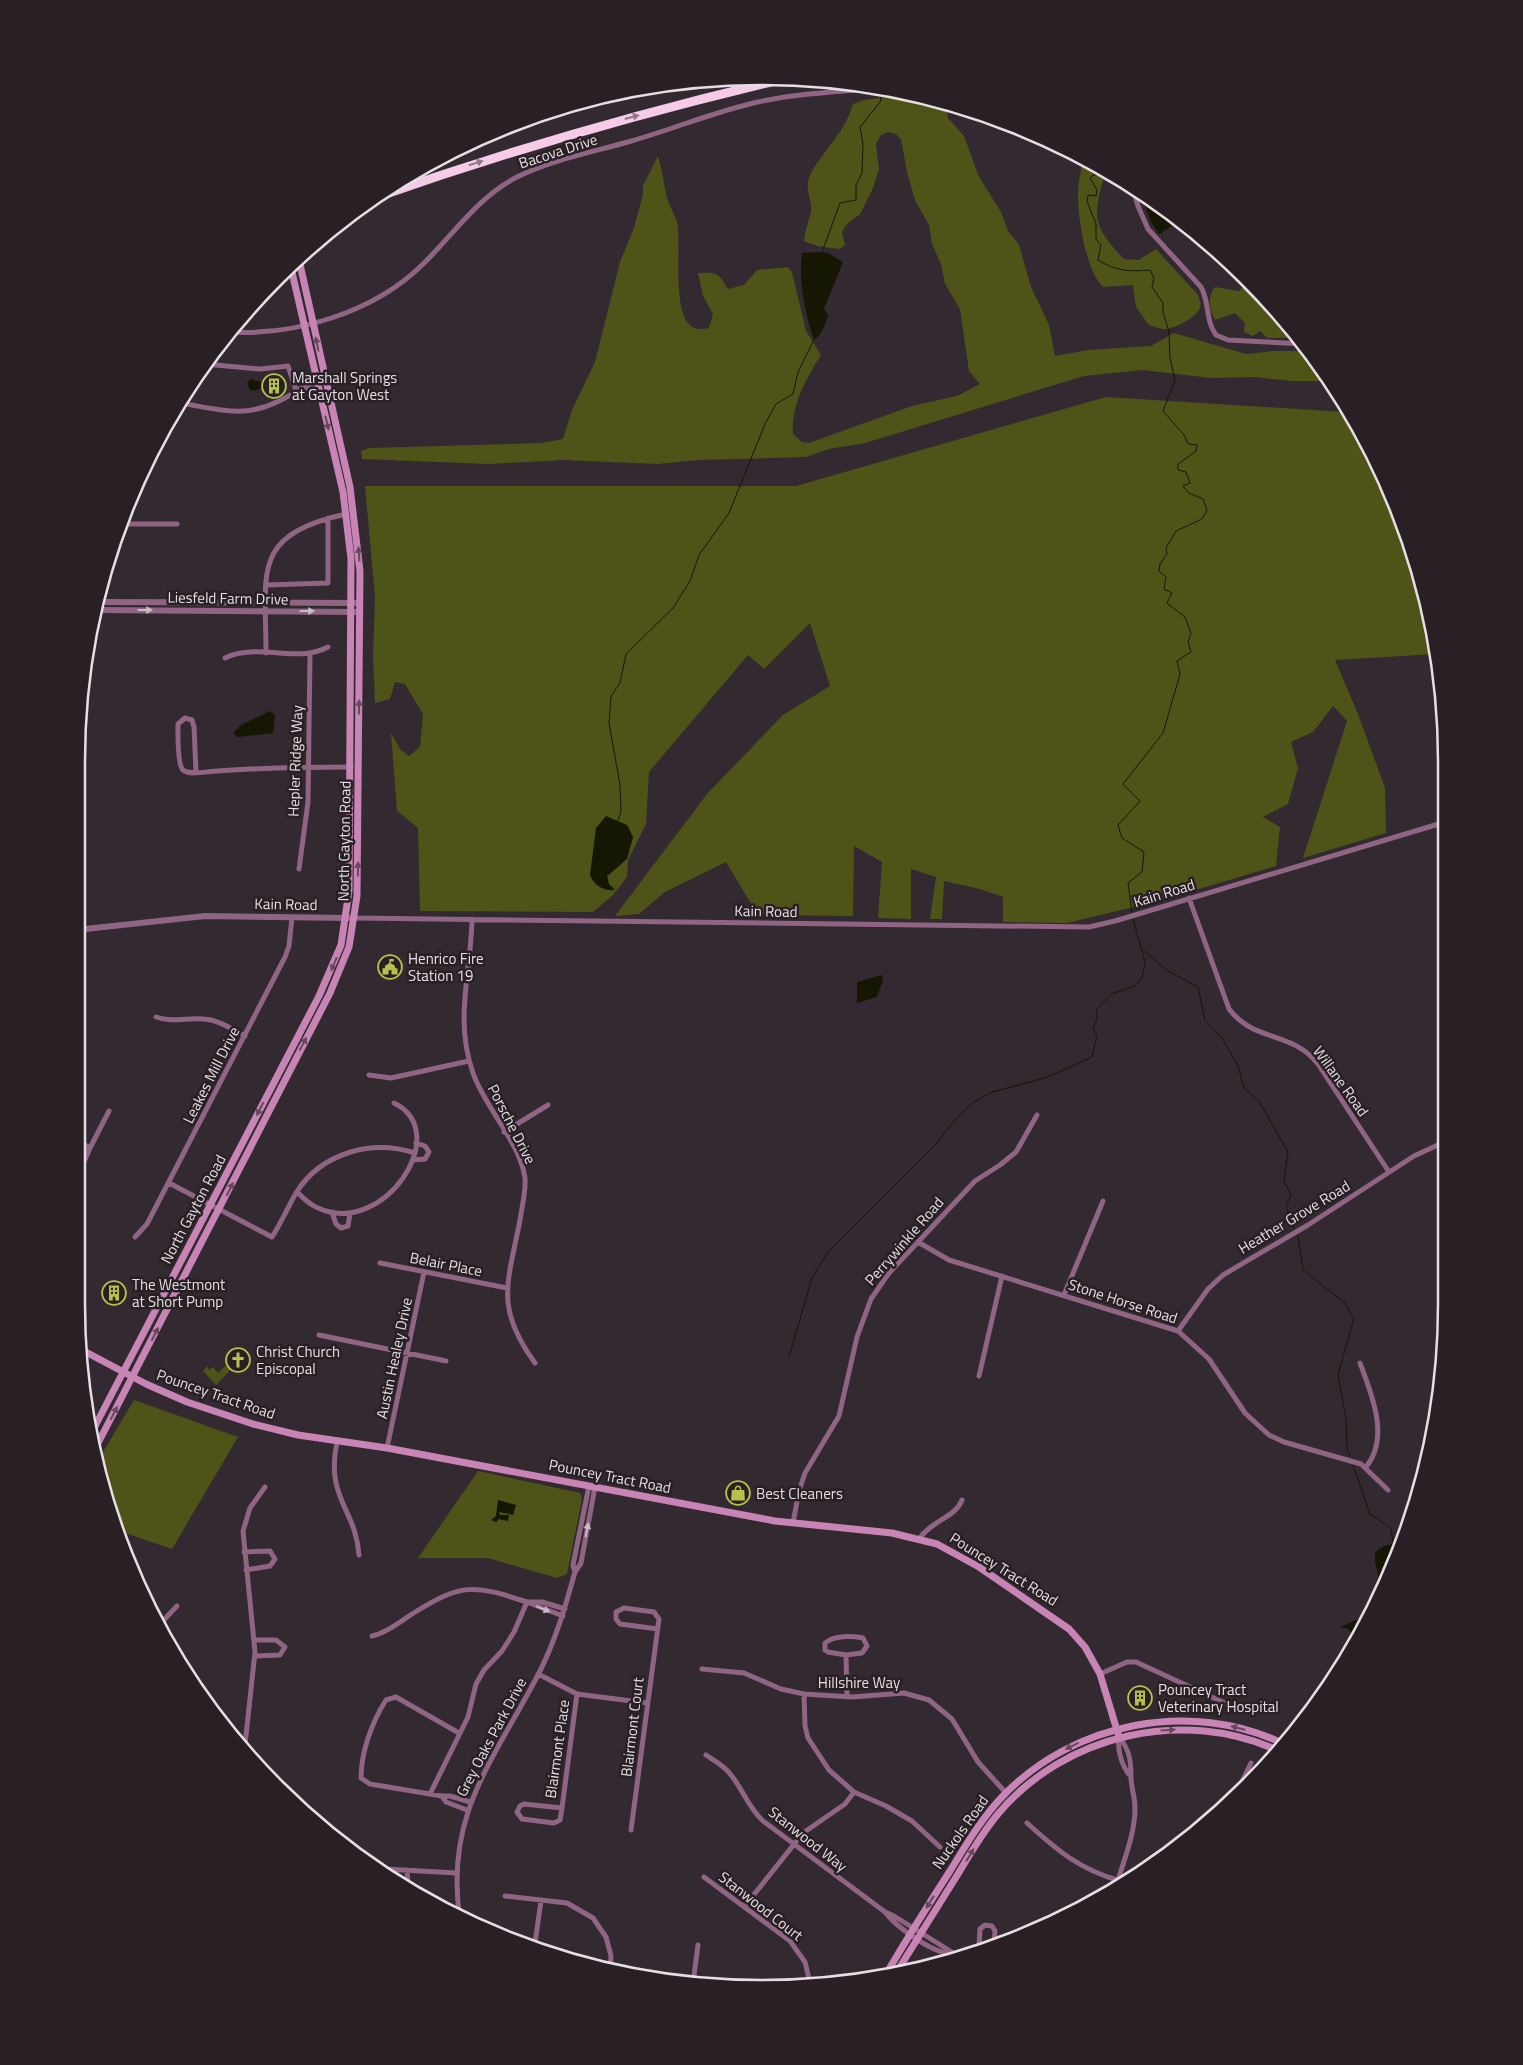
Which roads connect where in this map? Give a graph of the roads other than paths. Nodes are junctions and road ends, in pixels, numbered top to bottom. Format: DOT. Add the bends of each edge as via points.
graph roads {
  1 [pos="758,85"];
  2 [pos="850,91"];
  3 [pos="403,189"];
  4 [pos="1136,199"];
  5 [pos="300,267"];
  6 [pos="292,274"];
  7 [pos="313,322"];
  8 [pos="304,324"];
  9 [pos="239,332"];
  10 [pos="1293,344"];
  11 [pos="214,365"];
  12 [pos="319,387"];
  13 [pos="295,392"];
  14 [pos="188,404"];
  15 [pos="346,514"];
  16 [pos="328,518"];
  17 [pos="128,524"];
  18 [pos="177,524"];
  19 [pos="266,585"];
  20 [pos="104,602"];
  21 [pos="266,602"];
  22 [pos="352,603"];
  23 [pos="360,603"];
  24 [pos="103,610"];
  25 [pos="266,611"];
  26 [pos="352,612"];
  27 [pos="360,612"];
  28 [pos="328,647"];
  29 [pos="266,653"];
  30 [pos="310,654"];
  31 [pos="225,658"];
  32 [pos="308,767"];
  33 [pos="351,767"];
  34 [pos="196,772"];
  35 [pos="1438,824"];
  36 [pos="299,869"];
  37 [pos="1189,898"];
  38 [pos="292,917"];
  39 [pos="346,918"];
  40 [pos="355,918"];
  41 [pos="472,920"];
  42 [pos="85,929"];
  43 [pos="156,1017"];
  44 [pos="245,1036"];
  45 [pos="469,1061"];
  46 [pos="369,1075"];
  47 [pos="394,1103"];
  48 [pos="548,1105"];
  49 [pos="108,1111"];
  50 [pos="1037,1115"];
  51 [pos="504,1132"];
  52 [pos="416,1143"];
  53 [pos="85,1145"];
  54 [pos="1438,1145"];
  55 [pos="90,1148"];
  56 [pos="415,1153"];
  57 [pos="85,1159"];
  58 [pos="413,1160"];
  59 [pos="1388,1172"];
  60 [pos="169,1183"];
  61 [pos="297,1192"];
  62 [pos="1103,1200"];
  63 [pos="210,1204"];
  64 [pos="220,1209"];
  65 [pos="332,1212"];
  66 [pos="350,1212"];
  67 [pos="135,1237"];
  68 [pos="918,1242"];
  69 [pos="380,1264"];
  70 [pos="424,1272"];
  71 [pos="1002,1276"];
  72 [pos="507,1288"];
  73 [pos="1064,1295"];
  74 [pos="1178,1331"];
  75 [pos="319,1335"];
  76 [pos="86,1352"];
  77 [pos="409,1353"];
  78 [pos="446,1361"];
  79 [pos="535,1363"];
  80 [pos="1360,1363"];
  81 [pos="124,1372"];
  82 [pos="979,1376"];
  83 [pos="133,1377"];
  84 [pos="96,1424"];
  85 [pos="100,1442"];
  86 [pos="337,1442"];
  87 [pos="388,1448"];
  88 [pos="1366,1467"];
  89 [pos="265,1487"];
  90 [pos="592,1487"];
  91 [pos="1388,1490"];
  92 [pos="962,1500"];
  93 [pos="793,1523"];
  94 [pos="920,1539"];
  95 [pos="244,1552"];
  96 [pos="359,1555"];
  97 [pos="246,1570"];
  98 [pos="527,1602"];
  99 [pos="177,1606"];
  100 [pos="565,1609"];
  101 [pos="563,1616"];
  102 [pos="164,1620"];
  103 [pos="658,1629"];
  104 [pos="372,1636"];
  105 [pos="254,1640"];
  106 [pos="846,1655"];
  107 [pos="255,1656"];
  108 [pos="702,1668"];
  109 [pos="538,1674"];
  110 [pos="1100,1674"];
  111 [pos="577,1694"];
  112 [pos="804,1694"];
  113 [pos="847,1696"];
  114 [pos="647,1703"];
  115 [pos="1242,1711"];
  116 [pos="1118,1729"];
  117 [pos="459,1733"];
  118 [pos="1120,1737"];
  119 [pos="245,1741"];
  120 [pos="1277,1741"];
  121 [pos="1271,1748"];
  122 [pos="706,1756"];
  123 [pos="1251,1763"];
  124 [pos="1244,1778"];
  125 [pos="854,1792"];
  126 [pos="1006,1793"];
  127 [pos="430,1794"];
  128 [pos="442,1796"];
  129 [pos="470,1802"];
  130 [pos="562,1808"];
  131 [pos="467,1810"];
  132 [pos="1027,1823"];
  133 [pos="632,1830"];
  134 [pos="794,1844"];
  135 [pos="940,1846"];
  136 [pos="391,1869"];
  137 [pos="407,1870"];
  138 [pos="456,1873"];
  139 [pos="1120,1876"];
  140 [pos="704,1877"];
  141 [pos="408,1879"];
  142 [pos="1115,1880"];
  143 [pos="505,1896"];
  144 [pos="541,1901"];
  145 [pos="744,1907"];
  146 [pos="459,1908"];
  147 [pos="912,1931"];
  148 [pos="919,1936"];
  149 [pos="994,1938"];
  150 [pos="535,1941"];
  151 [pos="979,1944"];
  152 [pos="698,1945"];
  153 [pos="946,1954"];
  154 [pos="610,1963"];
  155 [pos="901,1965"];
  156 [pos="890,1967"];
  157 [pos="694,1976"];
  158 [pos="809,1979"];
  3 -- 1 [label="highway, one-way" via="567,135"];
  2 -- 7 [label="street, Bacova Drive" via="759,101 533,170 489,195 422,266 388,293 363,306"];
  4 -- 10 [label="street" via="1148,229 1201,287 1206,298 1208,320 1216,336 1246,342"];
  5 -- 7 [label="main road, North Gayton Road"];
  6 -- 8 [label="main road, North Gayton Road"];
  7 -- 8 [label="street, Bacova Drive"];
  23 -- 7 [label="main road, North Gayton Road, one-way" via="353,504"];
  8 -- 9 [label="street, Bacova Drive" via="264,332"];
  8 -- 12 [label="main road, North Gayton Road"];
  11 -- 13 [label="street" via="260,369 287,366"];
  12 -- 13 [label="street"];
  12 -- 15 [label="main road, North Gayton Road, one-way"];
  13 -- 14 [label="street" via="262,409 245,412"];
  15 -- 16 [label="street"];
  15 -- 22 [label="main road, North Gayton Road"];
  16 -- 19 [label="street" via="295,531 283,541 267,566"];
  16 -- 19 [label="street" via="328,583"];
  17 -- 18 [label="street"];
  19 -- 21 [label="street"];
  20 -- 21 [label="street, Liesfeld Farm Drive"];
  21 -- 22 [label="street, Liesfeld Farm Drive"];
  21 -- 25 [label="street"];
  22 -- 23 [label="street, Liesfeld Farm Drive"];
  22 -- 26 [label="main road, North Gayton Road"];
  23 -- 27 [label="main road, North Gayton Road"];
  24 -- 25 [label="street, Liesfeld Farm Drive, one-way"];
  25 -- 26 [label="street, Liesfeld Farm Drive, one-way"];
  25 -- 29 [label="street"];
  26 -- 27 [label="street, Liesfeld Farm Drive"];
  26 -- 33 [label="main road, North Gayton Road"];
  40 -- 27 [label="main road, North Gayton Road, one-way"];
  28 -- 30 [label="street"];
  29 -- 30 [label="street"];
  29 -- 31 [label="street" via="237,652"];
  30 -- 32 [label="street, Hepler Ridge Way"];
  32 -- 33 [label="street"];
  32 -- 34 [label="street"];
  32 -- 36 [label="street, Hepler Ridge Way" via="308,802"];
  33 -- 39 [label="main road, North Gayton Road" via="350,891"];
  34 -- 34 [label="street" via="185,771 179,763 178,724 185,718 192,720 194,727"];
  35 -- 37 [label="street, Kain Road"];
  37 -- 41 [label="street, Kain Road" via="1102,924 1074,927"];
  37 -- 59 [label="street, Willane Road" via="1229,1009 1254,1030 1286,1040 1307,1052"];
  38 -- 39 [label="street, Kain Road"];
  38 -- 42 [label="street, Kain Road" via="198,917"];
  38 -- 44 [label="street, Leakes Mill Drive" via="285,957"];
  39 -- 40 [label="street, Kain Road"];
  39 -- 63 [label="main road, North Gayton Road, one-way" via="341,945 326,982"];
  40 -- 41 [label="street, Kain Road"];
  64 -- 40 [label="main road, North Gayton Road, one-way" via="337,978 350,947"];
  41 -- 45 [label="street, Porsche Drive" via="462,1010"];
  43 -- 44 [label="street" via="170,1021 212,1020"];
  44 -- 60 [label="street, Leakes Mill Drive"];
  45 -- 46 [label="street" via="390,1078"];
  45 -- 51 [label="street, Porsche Drive" via="479,1090"];
  47 -- 52 [label="street" via="410,1117"];
  48 -- 51 [label="street"];
  49 -- 55 [label="street"];
  50 -- 68 [label="street, Perrywinkle Road" via="1016,1152 975,1181"];
  51 -- 72 [label="street, Porsche Drive" via="520,1160 525,1188"];
  52 -- 56 [label="street"];
  52 -- 58 [label="street" via="425,1146 429,1152 424,1159"];
  53 -- 55 [label="street"];
  54 -- 59 [label="street, Heather Grove Road"];
  55 -- 57 [label="street"];
  56 -- 58 [label="street"];
  56 -- 61 [label="street" via="393,1148 356,1150 321,1166"];
  58 -- 66 [label="street" via="401,1182 388,1196 374,1205"];
  59 -- 74 [label="street, Heather Grove Road" via="1308,1225 1222,1275"];
  60 -- 63 [label="street"];
  60 -- 67 [label="street, Leakes Mill Drive" via="145,1228"];
  61 -- 64 [label="street" via="272,1237"];
  61 -- 65 [label="street" via="318,1208"];
  62 -- 73 [label="street"];
  63 -- 64 [label="street"];
  63 -- 81 [label="main road, North Gayton Road"];
  83 -- 64 [label="main road, North Gayton Road, one-way"];
  65 -- 66 [label="street"];
  65 -- 66 [label="street" via="341,1228 348,1226"];
  68 -- 71 [label="street, Stone Horse Road" via="943,1257"];
  68 -- 93 [label="street, Perrywinkle Road" via="882,1282 866,1310 839,1416 805,1474"];
  69 -- 70 [label="street, Belair Place"];
  70 -- 72 [label="street, Belair Place"];
  70 -- 77 [label="street, Austin Healey Drive"];
  71 -- 73 [label="street, Stone Horse Road"];
  71 -- 82 [label="street"];
  72 -- 79 [label="street, Porsche Drive" via="510,1320 519,1341"];
  73 -- 74 [label="street, Stone Horse Road"];
  74 -- 88 [label="street, Stone Horse Road" via="1209,1360 1245,1413 1269,1435"];
  75 -- 77 [label="street"];
  76 -- 81 [label="main road, Pouncey Tract Road"];
  77 -- 78 [label="street"];
  77 -- 87 [label="street, Austin Healey Drive"];
  80 -- 88 [label="street" via="1378,1421 1377,1446"];
  81 -- 83 [label="main road, Pouncey Tract Road"];
  81 -- 84 [label="main road, North Gayton Road"];
  85 -- 83 [label="main road, North Gayton Road, one-way"];
  83 -- 86 [label="main road, Pouncey Tract Road" via="222,1414 272,1429"];
  86 -- 87 [label="main road, Pouncey Tract Road"];
  86 -- 96 [label="street" via="334,1479 357,1536"];
  87 -- 90 [label="main road, Pouncey Tract Road"];
  88 -- 91 [label="street, Stone Horse Road"];
  89 -- 95 [label="street" via="250,1508 243,1531"];
  90 -- 93 [label="main road, Pouncey Tract Road"];
  90 -- 100 [label="street, Grey Oaks Park Drive"];
  92 -- 94 [label="street" via="956,1510 930,1526"];
  93 -- 94 [label="main road, Pouncey Tract Road"];
  94 -- 110 [label="main road, Pouncey Tract Road" via="968,1560 1063,1622 1085,1648"];
  95 -- 97 [label="street"];
  95 -- 97 [label="street" via="270,1551 275,1559 270,1566"];
  97 -- 105 [label="street"];
  98 -- 100 [label="street" via="542,1602"];
  98 -- 101 [label="street, one-way"];
  98 -- 104 [label="street" via="474,1588 452,1591"];
  98 -- 117 [label="street" via="514,1632 476,1684 468,1717"];
  99 -- 102 [label="street"];
  100 -- 101 [label="street, Grey Oaks Park Drive"];
  101 -- 109 [label="street, Grey Oaks Park Drive"];
  103 -- 103 [label="street" via="659,1617 654,1612 622,1608 615,1615 620,1624"];
  103 -- 114 [label="street, Blairmont Court"];
  105 -- 107 [label="street"];
  105 -- 107 [label="street" via="276,1640 285,1647 280,1655"];
  106 -- 106 [label="street" via="828,1652 826,1643 838,1637 862,1638 866,1642 862,1653"];
  106 -- 113 [label="street"];
  107 -- 119 [label="street"];
  108 -- 112 [label="street, Hillshire Way" via="744,1673 781,1689"];
  109 -- 111 [label="street"];
  109 -- 129 [label="street, Grey Oaks Park Drive"];
  110 -- 115 [label="street" via="1127,1662 1136,1662"];
  110 -- 116 [label="main road, Pouncey Tract Road"];
  111 -- 114 [label="street"];
  111 -- 130 [label="street, Blairmont Place"];
  112 -- 113 [label="street, Hillshire Way"];
  112 -- 125 [label="street" via="805,1726 813,1748 829,1770"];
  113 -- 126 [label="street, Hillshire Way" via="904,1693 928,1700 952,1719 978,1762"];
  114 -- 133 [label="street, Blairmont Court"];
  116 -- 118 [label="main road, Pouncey Tract Road"];
  120 -- 116 [label="main road, one-way" via="1247,1730 1198,1722 1162,1722"];
  116 -- 126 [label="main road, Nuckols Road, one-way" via="1080,1742 1052,1757"];
  117 -- 127 [label="street"];
  117 -- 127 [label="street" via="396,1697 386,1700 377,1713 361,1763 361,1778 370,1784"];
  118 -- 121 [label="main road, one-way" via="1165,1730 1197,1730 1234,1736"];
  118 -- 139 [label="street" via="1118,1745 1125,1770 1131,1777 1135,1800 1134,1821"];
  148 -- 118 [label="main road, Nuckols Road, one-way" via="982,1834 1011,1800 1062,1761"];
  122 -- 134 [label="street, Stanwood Way" via="731,1775 758,1816"];
  123 -- 124 [label="street"];
  125 -- 134 [label="street" via="845,1804 809,1828"];
  125 -- 135 [label="street" via="899,1813"];
  126 -- 147 [label="main road, Nuckols Road, one-way" via="979,1824"];
  127 -- 128 [label="street"];
  128 -- 129 [label="street"];
  128 -- 131 [label="street" via="446,1802"];
  129 -- 131 [label="street, Grey Oaks Park Drive"];
  130 -- 130 [label="street, Blairmont Place" via="524,1804 517,1812 522,1819 554,1823 560,1820"];
  131 -- 138 [label="street, Grey Oaks Park Drive"];
  132 -- 142 [label="street" via="1072,1861"];
  134 -- 145 [label="street"];
  134 -- 147 [label="street, Stanwood Way"];
  136 -- 137 [label="street"];
  137 -- 138 [label="street"];
  137 -- 141 [label="street"];
  138 -- 146 [label="street, Grey Oaks Park Drive"];
  140 -- 145 [label="street, Stanwood Court"];
  143 -- 144 [label="street"];
  144 -- 150 [label="street"];
  144 -- 154 [label="street" via="567,1903 593,1918 606,1937"];
  145 -- 158 [label="street, Stanwood Court" via="796,1947 805,1962"];
  147 -- 148 [label="street, Stanwood Way"];
  147 -- 156 [label="main road, Nuckols Road"];
  148 -- 153 [label="street, Stanwood Way"];
  148 -- 155 [label="main road, Nuckols Road"];
  149 -- 151 [label="street" via="992,1926 985,1925 980,1929"];
  152 -- 157 [label="street"];
}
